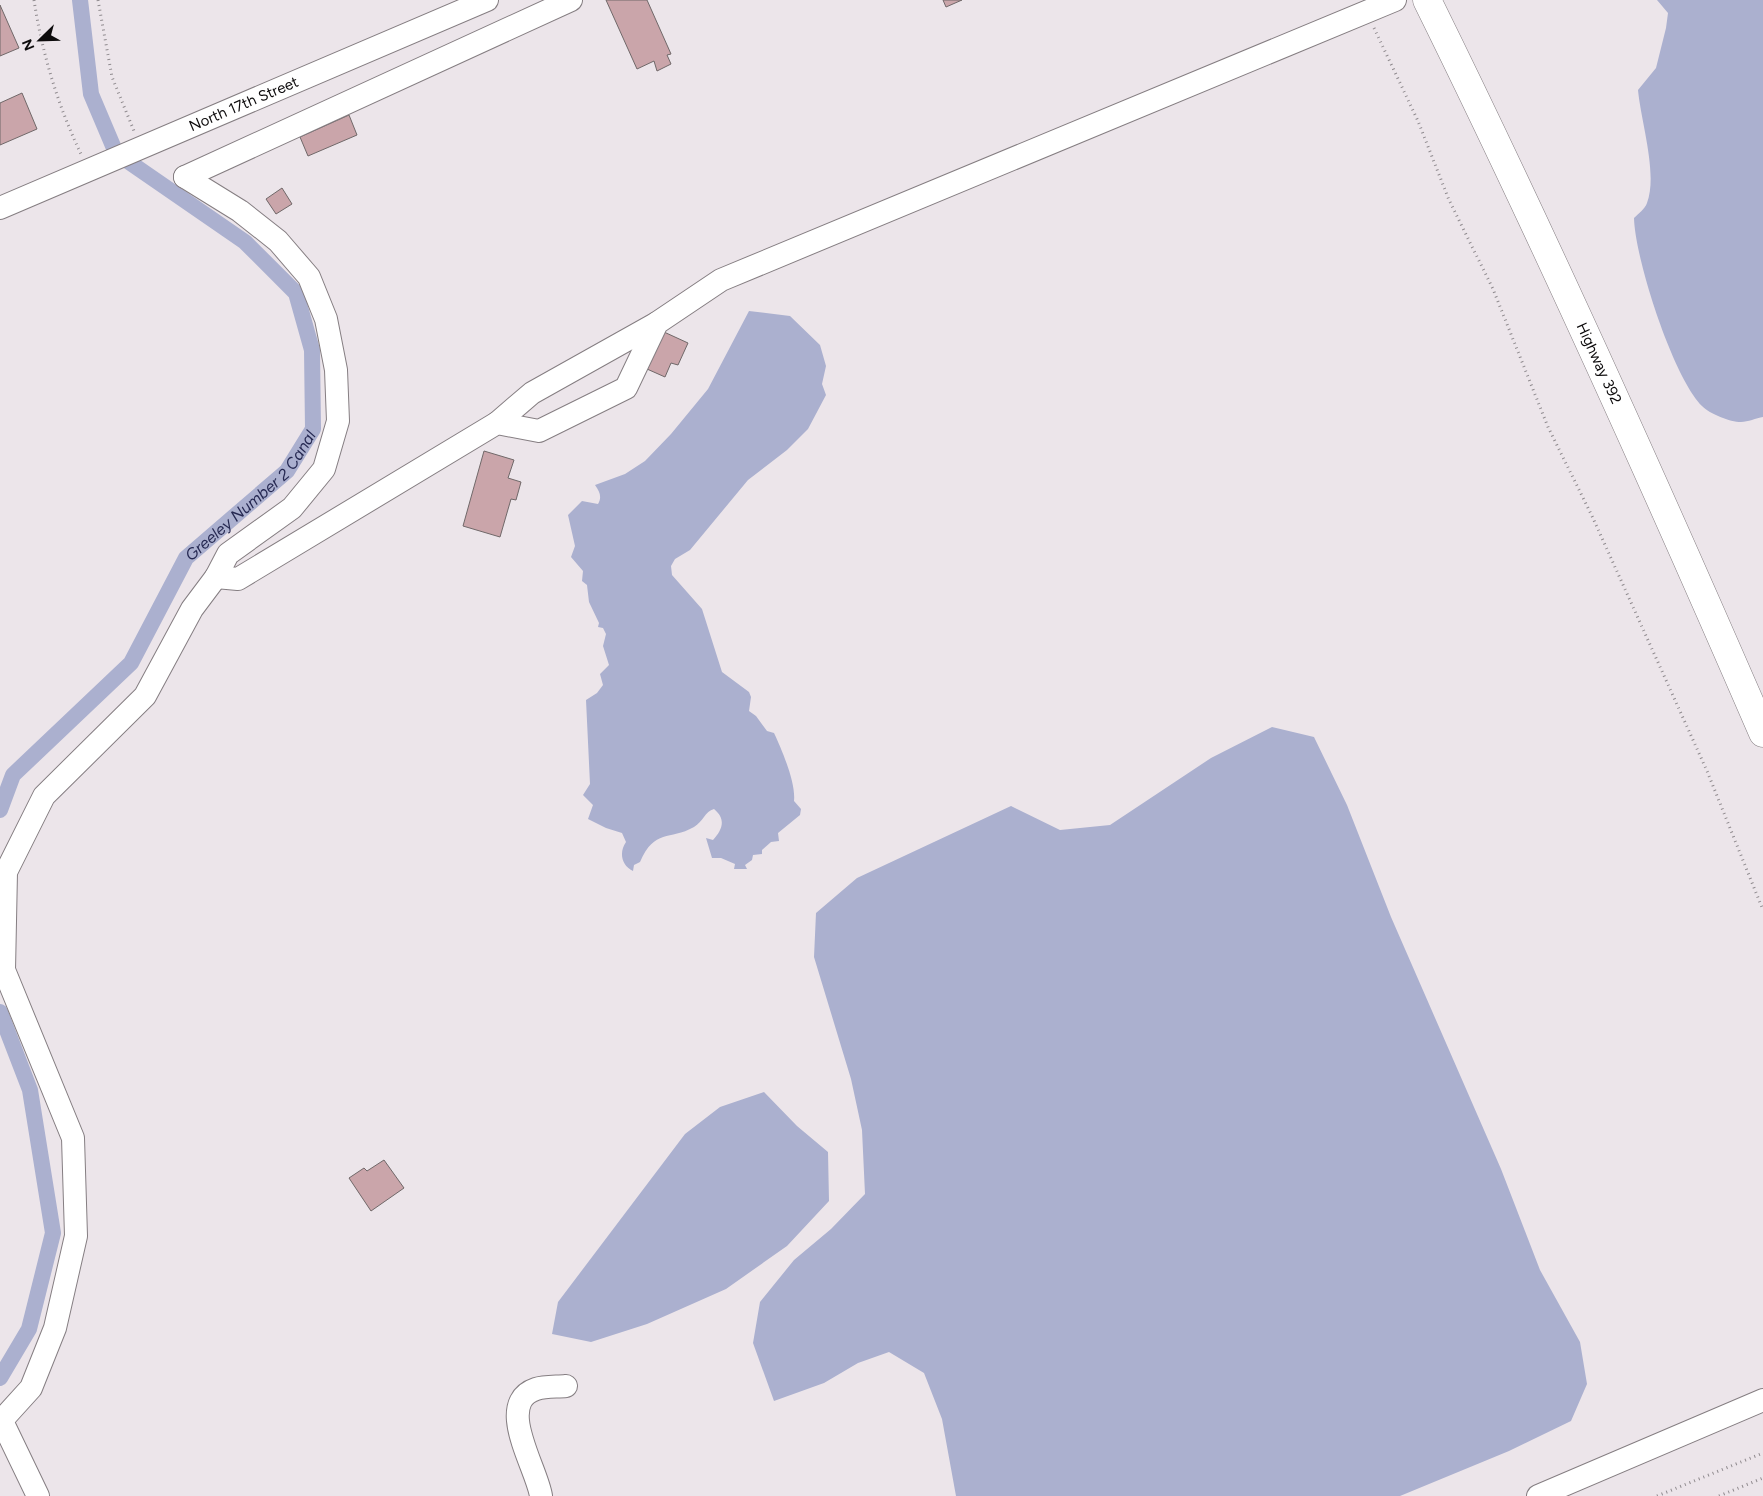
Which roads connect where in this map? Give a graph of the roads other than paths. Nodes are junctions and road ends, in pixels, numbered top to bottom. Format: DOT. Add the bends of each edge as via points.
graph roads {
  1 [pos="487,0"];
  2 [pos="571,0"];
  3 [pos="1395,0"];
  4 [pos="1427,0"];
  5 [pos="0,208"];
  6 [pos="657,323"];
  7 [pos="497,423"];
  8 [pos="216,577"];
  9 [pos="1763,733"];
  10 [pos="566,1386"];
  11 [pos="1763,1400"];
  12 [pos="1,1418"];
  13 [pos="38,1496"];
  14 [pos="542,1496"];
  15 [pos="1538,1496"];
  1 -- 5 [label="street, North 17th Street"];
  2 -- 8 [label="street" via="184,177 240,211 278,241 308,277 326,319 336,370 338,421 324,469 292,508 228,554"];
  3 -- 6 [label="street" via="721,280"];
  4 -- 9 [label="main road, Highway 392" via="1642,454"];
  6 -- 7 [label="street" via="532,392"];
  6 -- 7 [label="street" via="626,388 539,430"];
  7 -- 8 [label="street" via="238,579"];
  8 -- 12 [label="street" via="192,609 144,696 44,796 6,872 4,970 73,1138 76,1236 54,1328 31,1388"];
  10 -- 14 [label="street" via="536,1389 518,1404 517,1421"];
  11 -- 15 [label="street"];
  12 -- 13 [label="street"];
}
